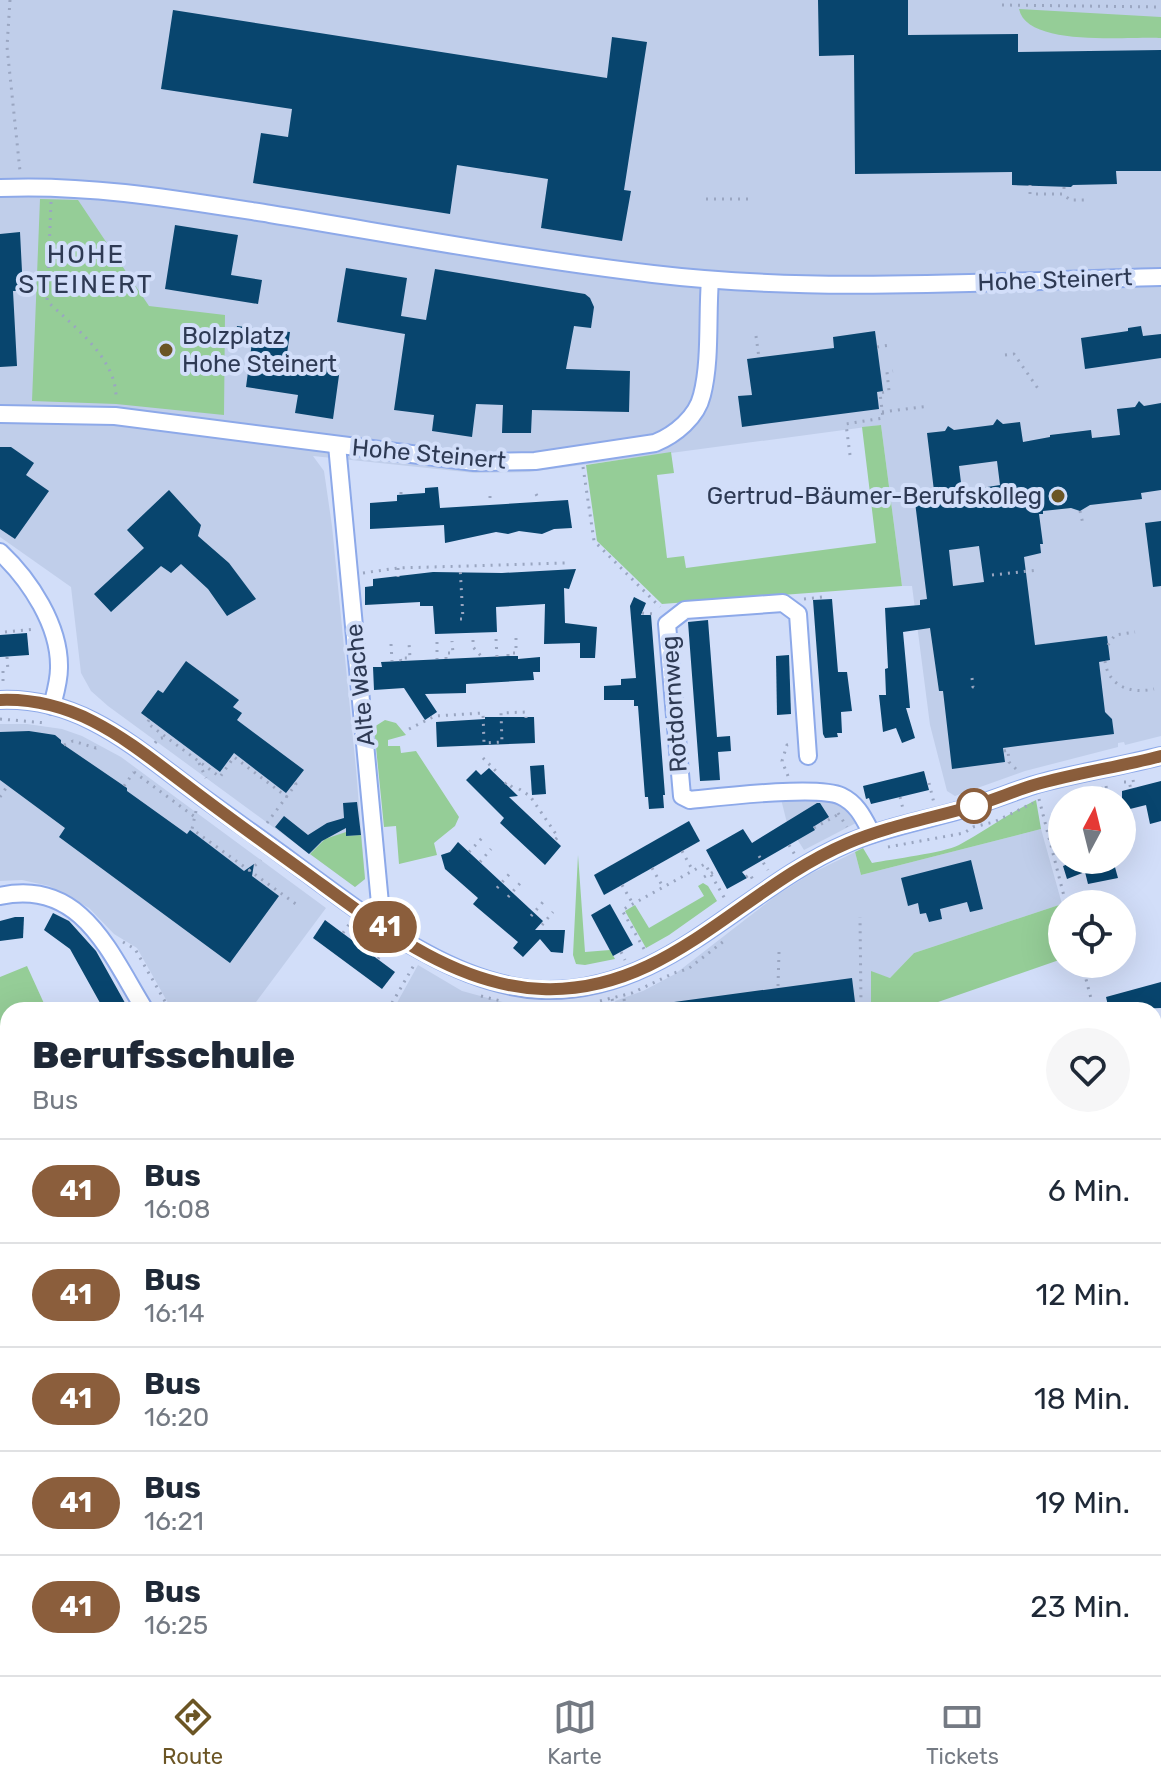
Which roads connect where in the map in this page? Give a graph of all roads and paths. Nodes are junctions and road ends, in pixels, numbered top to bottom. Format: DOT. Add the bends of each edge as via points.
graph roads {
  1 [pos="10,0"];
  2 [pos="1002,5"];
  3 [pos="1161,7"];
  4 [pos="1030,185"];
  5 [pos="20,187"];
  6 [pos="1064,187"];
  7 [pos="0,188"];
  8 [pos="52,188"];
  9 [pos="1064,195"];
  10 [pos="706,199"];
  11 [pos="749,199"];
  12 [pos="1085,200"];
  13 [pos="1161,277"];
  14 [pos="710,280"];
  15 [pos="756,336"];
  16 [pos="890,345"];
  17 [pos="877,347"];
  18 [pos="1005,355"];
  19 [pos="759,358"];
  20 [pos="893,371"];
  21 [pos="1039,390"];
  22 [pos="929,406"];
  23 [pos="882,412"];
  24 [pos="0,414"];
  25 [pos="115,416"];
  26 [pos="337,445"];
  27 [pos="850,455"];
  28 [pos="582,464"];
  29 [pos="1080,511"];
  30 [pos="1083,524"];
  31 [pos="4,562"];
  32 [pos="566,563"];
  33 [pos="460,566"];
  34 [pos="398,568"];
  35 [pos="1038,570"];
  36 [pos="992,575"];
  37 [pos="398,577"];
  38 [pos="376,579"];
  39 [pos="802,599"];
  40 [pos="823,600"];
  41 [pos="657,604"];
  42 [pos="642,613"];
  43 [pos="660,616"];
  44 [pos="460,619"];
  45 [pos="50,626"];
  46 [pos="5,632"];
  47 [pos="1135,632"];
  48 [pos="516,638"];
  49 [pos="496,639"];
  50 [pos="473,640"];
  51 [pos="452,641"];
  52 [pos="437,642"];
  53 [pos="409,643"];
  54 [pos="391,644"];
  55 [pos="1108,645"];
  56 [pos="508,656"];
  57 [pos="7,657"];
  58 [pos="482,657"];
  59 [pos="497,657"];
  60 [pos="437,659"];
  61 [pos="446,659"];
  62 [pos="392,661"];
  63 [pos="401,661"];
  64 [pos="1105,661"];
  65 [pos="8,671"];
  66 [pos="972,678"];
  67 [pos="1154,689"];
  68 [pos="979,690"];
  69 [pos="0,700"];
  70 [pos="52,706"];
  71 [pos="526,718"];
  72 [pos="0,719"];
  73 [pos="149,720"];
  74 [pos="54,724"];
  75 [pos="409,729"];
  76 [pos="166,737"];
  77 [pos="94,738"];
  78 [pos="157,741"];
  79 [pos="64,745"];
  80 [pos="787,745"];
  81 [pos="1004,751"];
  82 [pos="808,756"];
  83 [pos="1161,756"];
  84 [pos="483,758"];
  85 [pos="197,760"];
  86 [pos="494,773"];
  87 [pos="1020,773"];
  88 [pos="205,777"];
  89 [pos="294,782"];
  90 [pos="929,783"];
  91 [pos="505,784"];
  92 [pos="8,785"];
  93 [pos="124,786"];
  94 [pos="2,790"];
  95 [pos="807,791"];
  96 [pos="0,797"];
  97 [pos="287,797"];
  98 [pos="900,797"];
  99 [pos="933,801"];
  100 [pos="902,805"];
  101 [pos="267,823"];
  102 [pos="814,828"];
  103 [pos="848,828"];
  104 [pos="872,834"];
  105 [pos="482,838"];
  106 [pos="555,840"];
  107 [pos="789,845"];
  108 [pos="889,847"];
  109 [pos="491,849"];
  110 [pos="682,851"];
  111 [pos="469,852"];
  112 [pos="795,855"];
  113 [pos="759,856"];
  114 [pos="261,860"];
  115 [pos="480,862"];
  116 [pos="766,867"];
  117 [pos="652,868"];
  118 [pos="717,870"];
  119 [pos="250,871"];
  120 [pos="512,871"];
  121 [pos="693,871"];
  122 [pos="710,873"];
  123 [pos="704,877"];
  124 [pos="746,877"];
  125 [pos="753,880"];
  126 [pos="522,881"];
  127 [pos="622,885"];
  128 [pos="663,887"];
  129 [pos="497,888"];
  130 [pos="1062,890"];
  131 [pos="0,896"];
  132 [pos="508,897"];
  133 [pos="725,899"];
  134 [pos="543,902"];
  135 [pos="634,903"];
  136 [pos="300,907"];
  137 [pos="640,911"];
  138 [pos="553,912"];
  139 [pos="531,916"];
  140 [pos="860,917"];
  141 [pos="628,921"];
  142 [pos="349,924"];
  143 [pos="382,925"];
  144 [pos="542,925"];
  145 [pos="622,925"];
  146 [pos="343,933"];
  147 [pos="644,948"];
  148 [pos="384,950"];
  149 [pos="621,952"];
  150 [pos="779,952"];
  151 [pos="378,959"];
  152 [pos="625,960"];
  153 [pos="415,963"];
  154 [pos="681,971"];
  155 [pos="1086,978"];
  156 [pos="778,986"];
  157 [pos="624,999"];
  158 [pos="140,1002"];
  159 [pos="393,1002"];
  160 [pos="613,1002"];
  161 [pos="625,1002"];
  162 [pos="861,1002"];
  163 [pos="1092,1002"];
  1 -- 5 [label="path" via="7,47"];
  2 -- 3 [label="path"];
  4 -- 9 [label="path" via="1033,194"];
  5 -- 7 [label="street, Hohe Steinert"];
  5 -- 8 [label="street, Hohe Steinert"];
  6 -- 9 [label="path"];
  8 -- 14 [label="street, Hohe Steinert" via="161,197 504,254"];
  8 -- 25 [label="path" via="47,301 82,334 112,375"];
  9 -- 12 [label="path"];
  10 -- 11 [label="path"];
  13 -- 14 [label="street, Hohe Steinert" via="876,284"];
  14 -- 26 [label="street, Hohe Steinert" via="702,395 687,421 655,443 511,463"];
  15 -- 19 [label="path"];
  16 -- 17 [label="path"];
  18 -- 21 [label="path" via="1014,354"];
  20 -- 23 [label="path" via="887,372 889,391 880,394"];
  22 -- 23 [label="path"];
  23 -- 27 [label="path" via="883,418 846,424"];
  24 -- 25 [label="street, Hohe Steinert"];
  25 -- 26 [label="street, Hohe Steinert"];
  26 -- 143 [label="street, Alte Wache"];
  28 -- 41 [label="path, Rotdornweg" via="594,541"];
  29 -- 30 [label="path"];
  31 -- 45 [label="street" via="36,596"];
  32 -- 33 [label="path"];
  33 -- 34 [label="path"];
  33 -- 44 [label="path"];
  34 -- 37 [label="path"];
  34 -- 38 [label="path" via="379,569"];
  35 -- 36 [label="path"];
  39 -- 40 [label="path"];
  42 -- 43 [label="path, Rotdornweg"];
  45 -- 46 [label="path"];
  45 -- 70 [label="street" via="59,664"];
  47 -- 55 [label="path" via="1115,635"];
  48 -- 56 [label="path" via="516,653"];
  49 -- 59 [label="path"];
  50 -- 58 [label="path"];
  51 -- 61 [label="path" via="453,653 446,653"];
  52 -- 60 [label="path"];
  53 -- 63 [label="path, Alte Wache" via="410,658"];
  54 -- 62 [label="path, Alte Wache"];
  57 -- 65 [label="path"];
  64 -- 67 [label="path" via="1106,670 1125,688 1137,693"];
  66 -- 68 [label="path"];
  69 -- 70 [label="street"];
  70 -- 143 [label="street" via="104,725"];
  71 -- 75 [label="path, Alte Wache" via="526,712 501,713 502,742 484,743 483,713 435,716"];
  72 -- 74 [label="path"];
  73 -- 76 [label="path"];
  76 -- 78 [label="path"];
  76 -- 85 [label="path"];
  77 -- 79 [label="path" via="102,744 96,748 73,741"];
  80 -- 95 [label="path" via="785,770"];
  81 -- 87 [label="path"];
  82 -- 95 [label="street, Rotdornweg" via="796,610 783,603 685,610 667,624 682,796 690,800"];
  83 -- 104 [label="street" via="1036,785"];
  84 -- 86 [label="path"];
  85 -- 88 [label="path"];
  85 -- 97 [label="path" via="220,777 234,757"];
  89 -- 97 [label="path"];
  90 -- 99 [label="path"];
  91 -- 106 [label="path" via="530,796 558,837"];
  92 -- 94 [label="path"];
  93 -- 119 [label="path" via="135,770 195,814 192,829"];
  94 -- 96 [label="path"];
  95 -- 104 [label="street, Rotdornweg" via="840,795 853,803"];
  97 -- 101 [label="path"];
  98 -- 100 [label="path"];
  102 -- 103 [label="path" via="839,814"];
  104 -- 143 [label="street" via="784,877 662,961 589,986 538,989 493,982 458,970"];
  105 -- 111 [label="path"];
  107 -- 112 [label="path"];
  108 -- 130 [label="path" via="964,833 1039,799"];
  109 -- 115 [label="path"];
  110 -- 121 [label="path"];
  113 -- 116 [label="path"];
  114 -- 119 [label="path"];
  117 -- 128 [label="path"];
  118 -- 122 [label="path"];
  119 -- 136 [label="path"];
  120 -- 129 [label="path"];
  121 -- 122 [label="path" via="705,864"];
  121 -- 128 [label="path"];
  122 -- 123 [label="path"];
  122 -- 133 [label="path"];
  124 -- 125 [label="path" via="750,874"];
  126 -- 132 [label="path"];
  127 -- 135 [label="path"];
  128 -- 135 [label="path"];
  131 -- 158 [label="street" via="39,896 75,912 105,940"];
  134 -- 139 [label="path"];
  135 -- 137 [label="path"];
  135 -- 141 [label="path" via="622,910"];
  138 -- 144 [label="path"];
  140 -- 162 [label="path"];
  141 -- 145 [label="path"];
  141 -- 147 [label="path"];
  142 -- 146 [label="path"];
  148 -- 151 [label="path"];
  149 -- 152 [label="path"];
  150 -- 156 [label="path"];
  153 -- 159 [label="path"];
  154 -- 160 [label="path"];
  155 -- 163 [label="path"];
  157 -- 161 [label="path"];
}
